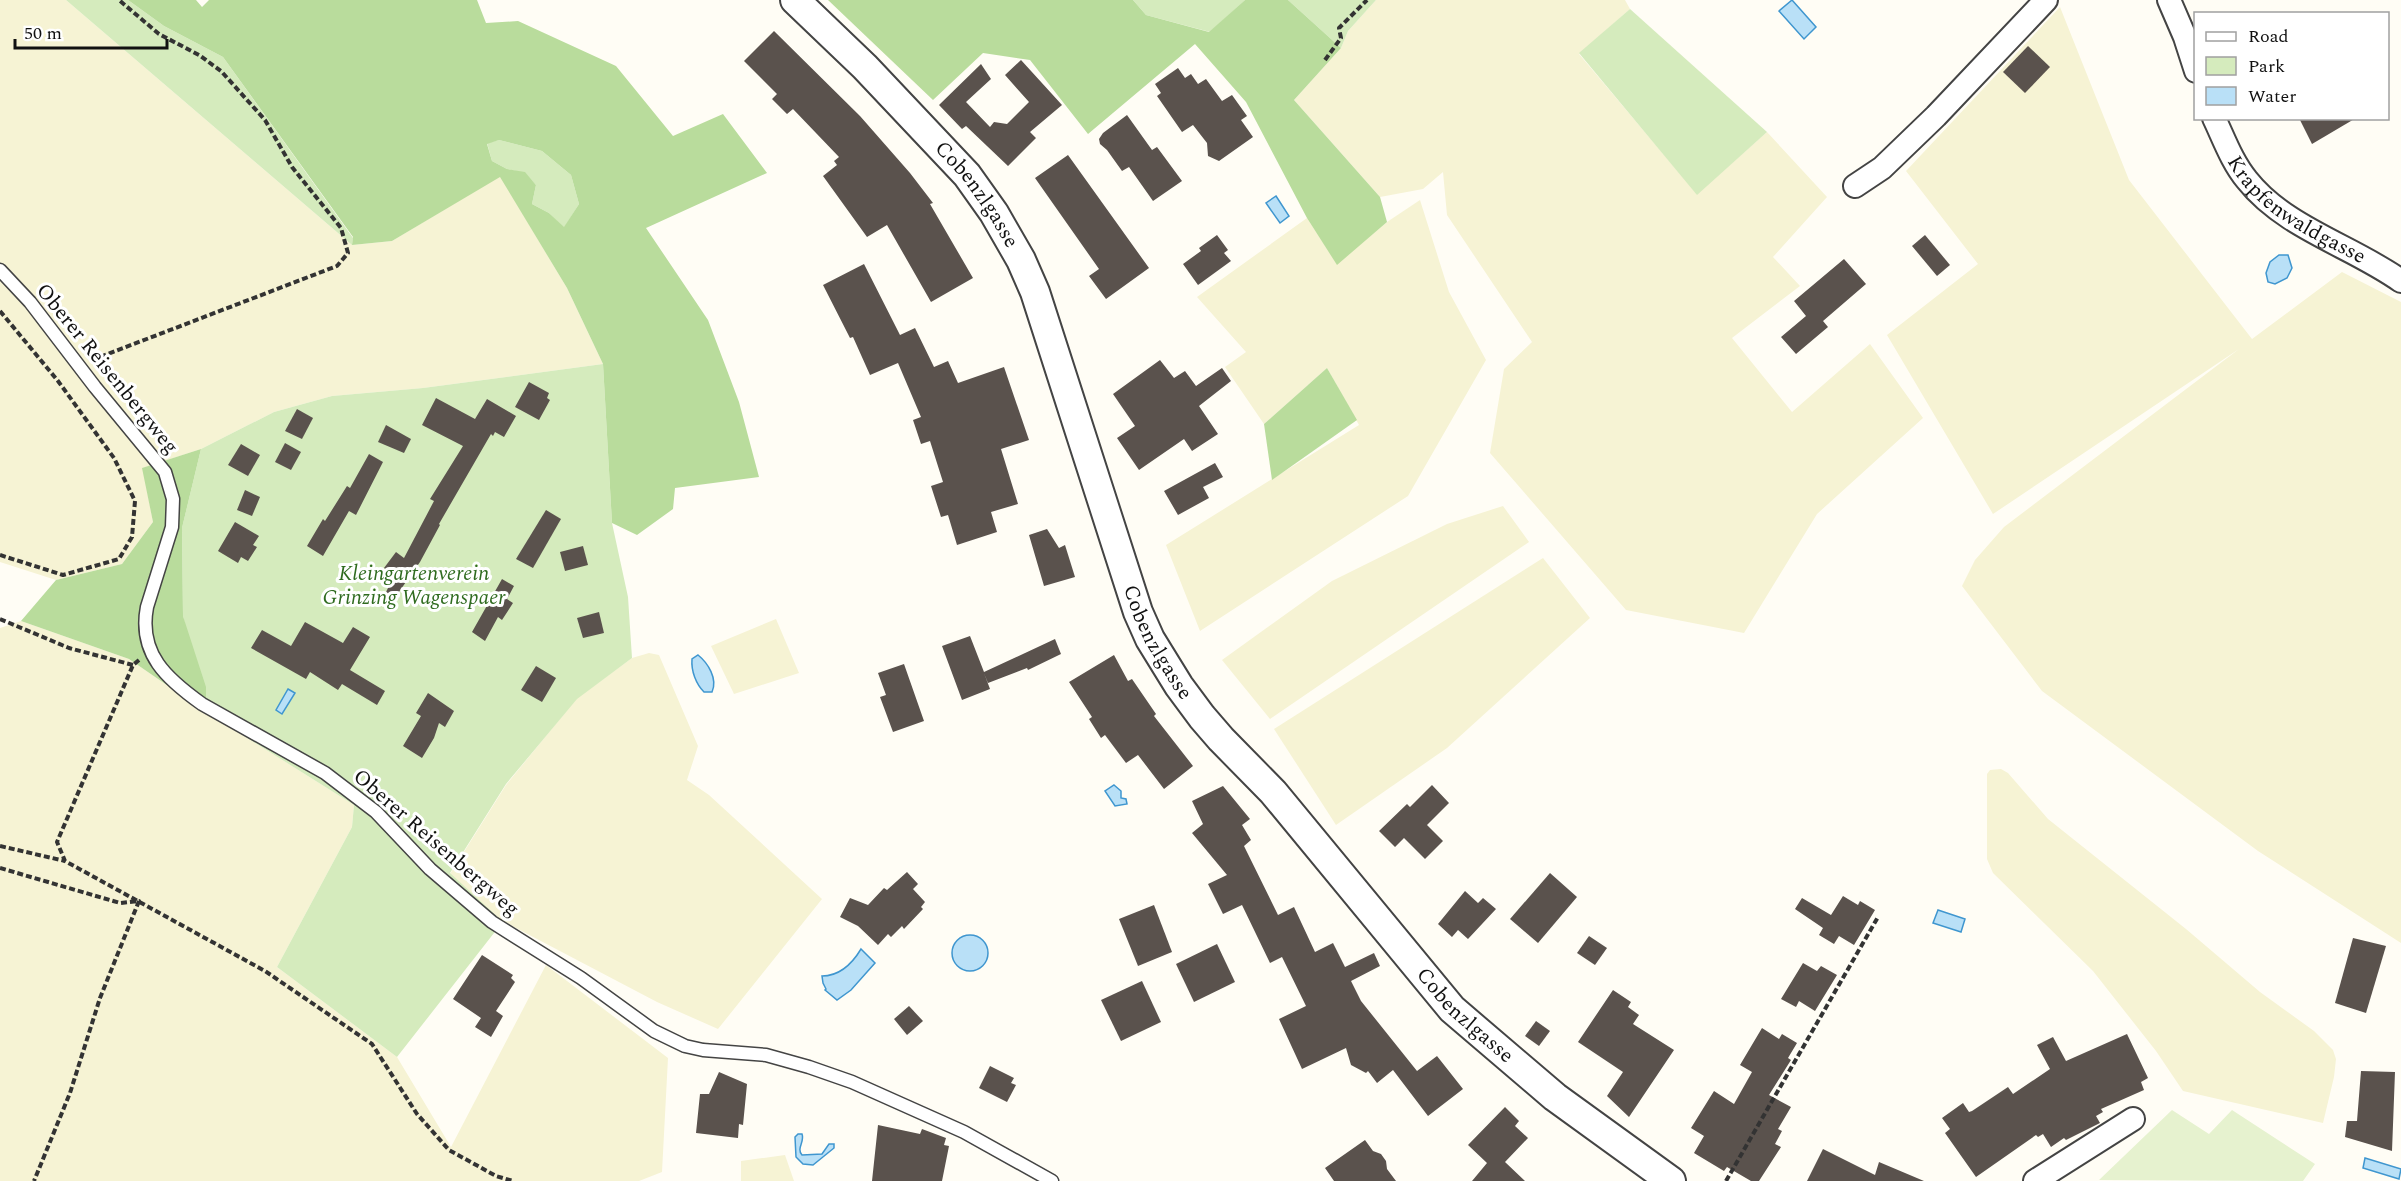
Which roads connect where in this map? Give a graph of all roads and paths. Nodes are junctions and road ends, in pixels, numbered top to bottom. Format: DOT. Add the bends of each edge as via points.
graph roads {
  1 [pos="119,0"];
  2 [pos="795,0"];
  3 [pos="1367,0"];
  4 [pos="2046,0"];
  5 [pos="2169,0"];
  6 [pos="1325,60"];
  7 [pos="2194,65"];
  8 [pos="2215,120"];
  9 [pos="1855,186"];
  10 [pos="0,270"];
  11 [pos="2401,281"];
  12 [pos="0,311"];
  13 [pos="79,366"];
  14 [pos="0,555"];
  15 [pos="0,619"];
  16 [pos="150,650"];
  17 [pos="133,665"];
  18 [pos="0,846"];
  19 [pos="65,861"];
  20 [pos="0,868"];
  21 [pos="139,901"];
  22 [pos="1878,917"];
  23 [pos="2133,1119"];
  24 [pos="34,1181"];
  25 [pos="513,1181"];
  26 [pos="1052,1181"];
  27 [pos="1671,1181"];
  28 [pos="1726,1181"];
  29 [pos="2035,1181"];
  1 -- 13 [label="path" via="159,34 199,55 228,79 265,120 292,167 341,228 348,253 338,266"];
  2 -- 27 [label="street, Cobenzlgasse" via="967,175 1021,260 1035,292 1138,612 1150,639 1185,694 1307,832 1452,1009 1555,1097"];
  3 -- 6 [label="path" via="1339,28 1341,38"];
  4 -- 9 [label="street" via="1882,168"];
  5 -- 7 [label="street"];
  8 -- 11 [label="street, Krapfenwaldgasse" via="2238,168 2260,195 2304,226"];
  10 -- 13 [label="lane, Oberer Reisenbergweg"];
  12 -- 14 [label="path" via="114,458 135,501 132,537 119,560 63,575"];
  13 -- 16 [label="lane, Oberer Reisenbergweg" via="165,472 174,499 172,527 145,619"];
  15 -- 17 [label="path" via="69,648"];
  16 -- 17 [label="path"];
  16 -- 26 [label="lane, Oberer Reisenbergweg" via="185,692 325,773 376,812 430,869 492,922 581,978 654,1031 685,1046 766,1055 852,1082 964,1132"];
  17 -- 19 [label="path" via="57,842"];
  18 -- 19 [label="path"];
  19 -- 21 [label="path"];
  20 -- 21 [label="path" via="120,903"];
  21 -- 24 [label="path"];
  21 -- 25 [label="path" via="265,971 372,1044 417,1114 449,1150"];
  22 -- 28 [label="path"];
  23 -- 29 [label="street"];
}
